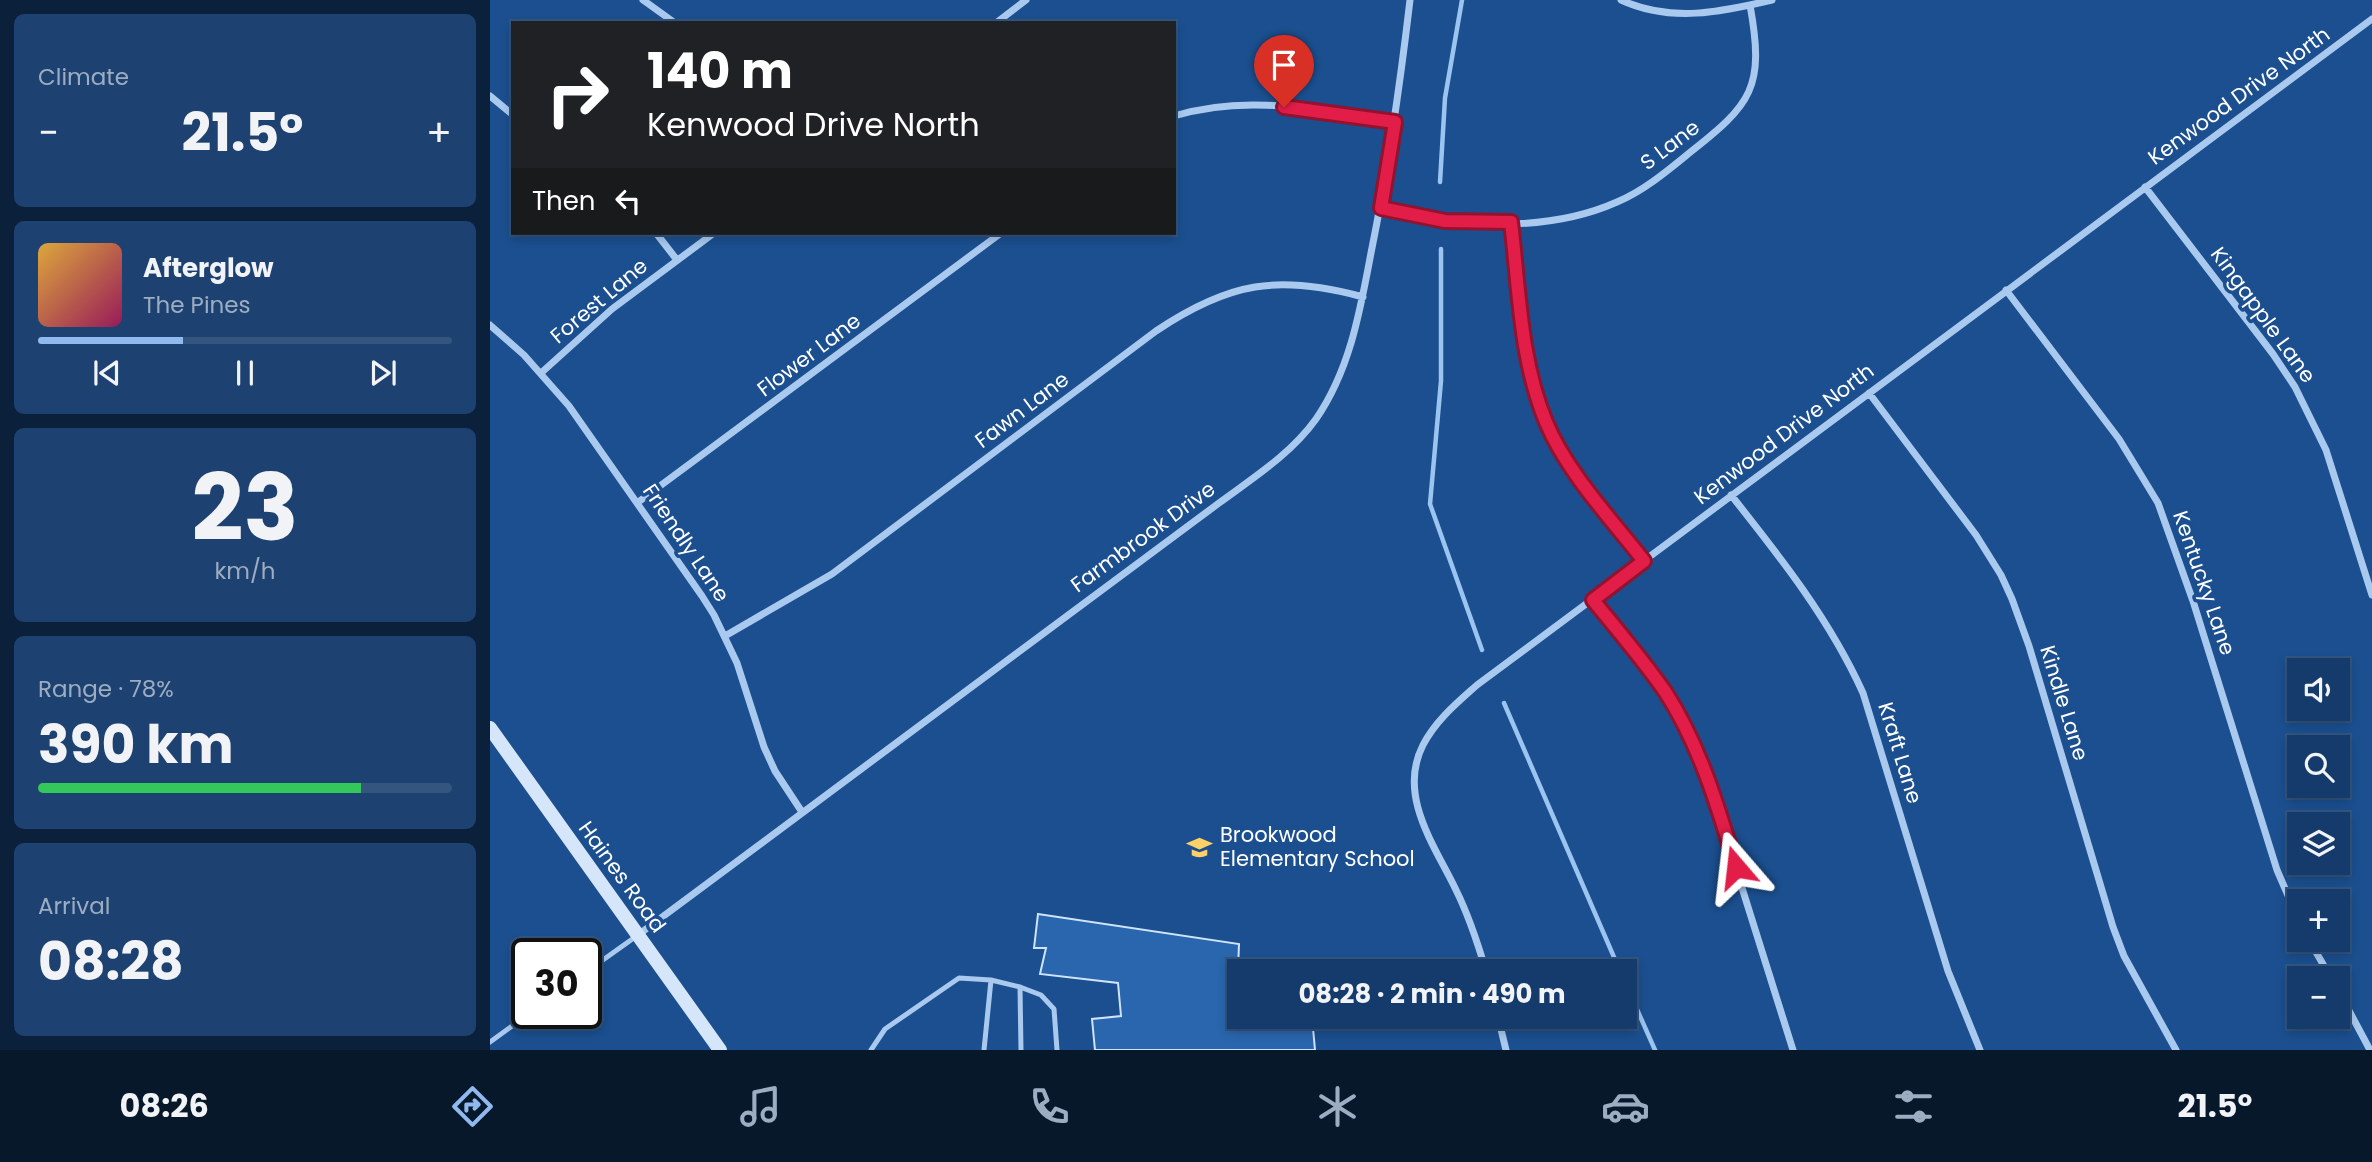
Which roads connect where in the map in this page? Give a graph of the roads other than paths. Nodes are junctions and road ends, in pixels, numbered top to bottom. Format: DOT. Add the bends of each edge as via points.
graph roads {
  1 [pos="643,0"];
  2 [pos="1026,0"];
  3 [pos="1410,0"];
  4 [pos="1621,0"];
  5 [pos="1772,0"];
  6 [pos="1751,5"];
  7 [pos="2372,19"];
  8 [pos="673,21"];
  9 [pos="999,21"];
  10 [pos="490,96"];
  11 [pos="511,113"];
  12 [pos="1176,115"];
  13 [pos="1395,122"];
  14 [pos="2145,187"];
  15 [pos="1381,208"];
  16 [pos="1511,222"];
  17 [pos="658,235"];
  18 [pos="711,235"];
  19 [pos="998,235"];
  20 [pos="677,260"];
  21 [pos="2006,290"];
  22 [pos="1363,297"];
  23 [pos="490,325"];
  24 [pos="541,373"];
  25 [pos="1869,393"];
  26 [pos="1731,495"];
  27 [pos="637,503"];
  28 [pos="1644,561"];
  29 [pos="2372,595"];
  30 [pos="1593,600"];
  31 [pos="725,636"];
  32 [pos="490,728"];
  33 [pos="802,812"];
  34 [pos="2287,893"];
  35 [pos="638,935"];
  36 [pos="1482,959"];
  37 [pos="602,961"];
  38 [pos="991,980"];
  39 [pos="1020,987"];
  40 [pos="2350,1012"];
  41 [pos="511,1027"];
  42 [pos="1501,1029"];
  43 [pos="490,1042"];
  44 [pos="720,1050"];
  45 [pos="871,1050"];
  46 [pos="984,1050"];
  47 [pos="1021,1050"];
  48 [pos="1057,1050"];
  49 [pos="1506,1050"];
  50 [pos="1793,1050"];
  51 [pos="1980,1050"];
  52 [pos="2176,1050"];
  53 [pos="2370,1050"];
  1 -- 8 [label="street"];
  2 -- 9 [label="street"];
  3 -- 13 [label="street, Farmbrook Drive"];
  4 -- 6 [label="street" via="1680,15"];
  5 -- 6 [label="street"];
  6 -- 16 [label="street, S Lane" via="1757,42 1755,79 1721,129 1618,202 1570,217"];
  7 -- 14 [label="street, Kenwood Drive North"];
  10 -- 11 [label="street"];
  12 -- 13 [label="street" via="1241,103"];
  13 -- 15 [label="street, Farmbrook Drive"];
  14 -- 21 [label="street, Kenwood Drive North"];
  14 -- 29 [label="street, Kingapple Lane" via="2295,387 2326,450"];
  15 -- 16 [label="street, S Lane" via="1445,221"];
  15 -- 22 [label="street, Farmbrook Drive"];
  16 -- 28 [label="street" via="1531,375 1547,424 1571,465"];
  17 -- 20 [label="street"];
  18 -- 20 [label="street, Forest Lane"];
  19 -- 27 [label="street, Flower Lane"];
  20 -- 24 [label="street, Forest Lane" via="612,309"];
  21 -- 25 [label="street, Kenwood Drive North"];
  21 -- 34 [label="street, Kentucky Lane" via="2119,439 2158,503"];
  22 -- 31 [label="street, Fawn Lane" via="1294,284 1245,287 1205,302 1156,331 832,574"];
  22 -- 33 [label="street, Farmbrook Drive" via="1335,386 1298,441"];
  23 -- 24 [label="street, Friendly Lane"];
  24 -- 27 [label="street, Friendly Lane"];
  25 -- 26 [label="street, Kenwood Drive North"];
  25 -- 52 [label="street, Kindle Lane" via="2001,575 2029,646 2113,927"];
  26 -- 28 [label="street, Kenwood Drive North"];
  26 -- 51 [label="street, Kraft Lane" via="1830,627 1863,693 1948,971"];
  27 -- 31 [label="street, Friendly Lane"];
  28 -- 30 [label="street, Kenwood Drive North"];
  30 -- 36 [label="street, Kenwood Drive North" via="1477,685 1434,727 1416,763 1414,787 1423,823 1457,891"];
  30 -- 50 [label="street" via="1666,694 1704,767"];
  31 -- 33 [label="street, Friendly Lane" via="764,747"];
  32 -- 35 [label="street, Haines Road"];
  33 -- 35 [label="street, Farmbrook Drive"];
  35 -- 37 [label="lane"];
  35 -- 44 [label="street, Haines Road"];
  38 -- 39 [label="lane"];
  38 -- 45 [label="lane" via="959,978 885,1029"];
  38 -- 46 [label="lane"];
  39 -- 47 [label="lane"];
  39 -- 48 [label="lane" via="1041,995 1054,1009"];
  40 -- 53 [label="street"];
  41 -- 43 [label="lane"];
  42 -- 49 [label="street"];
}
